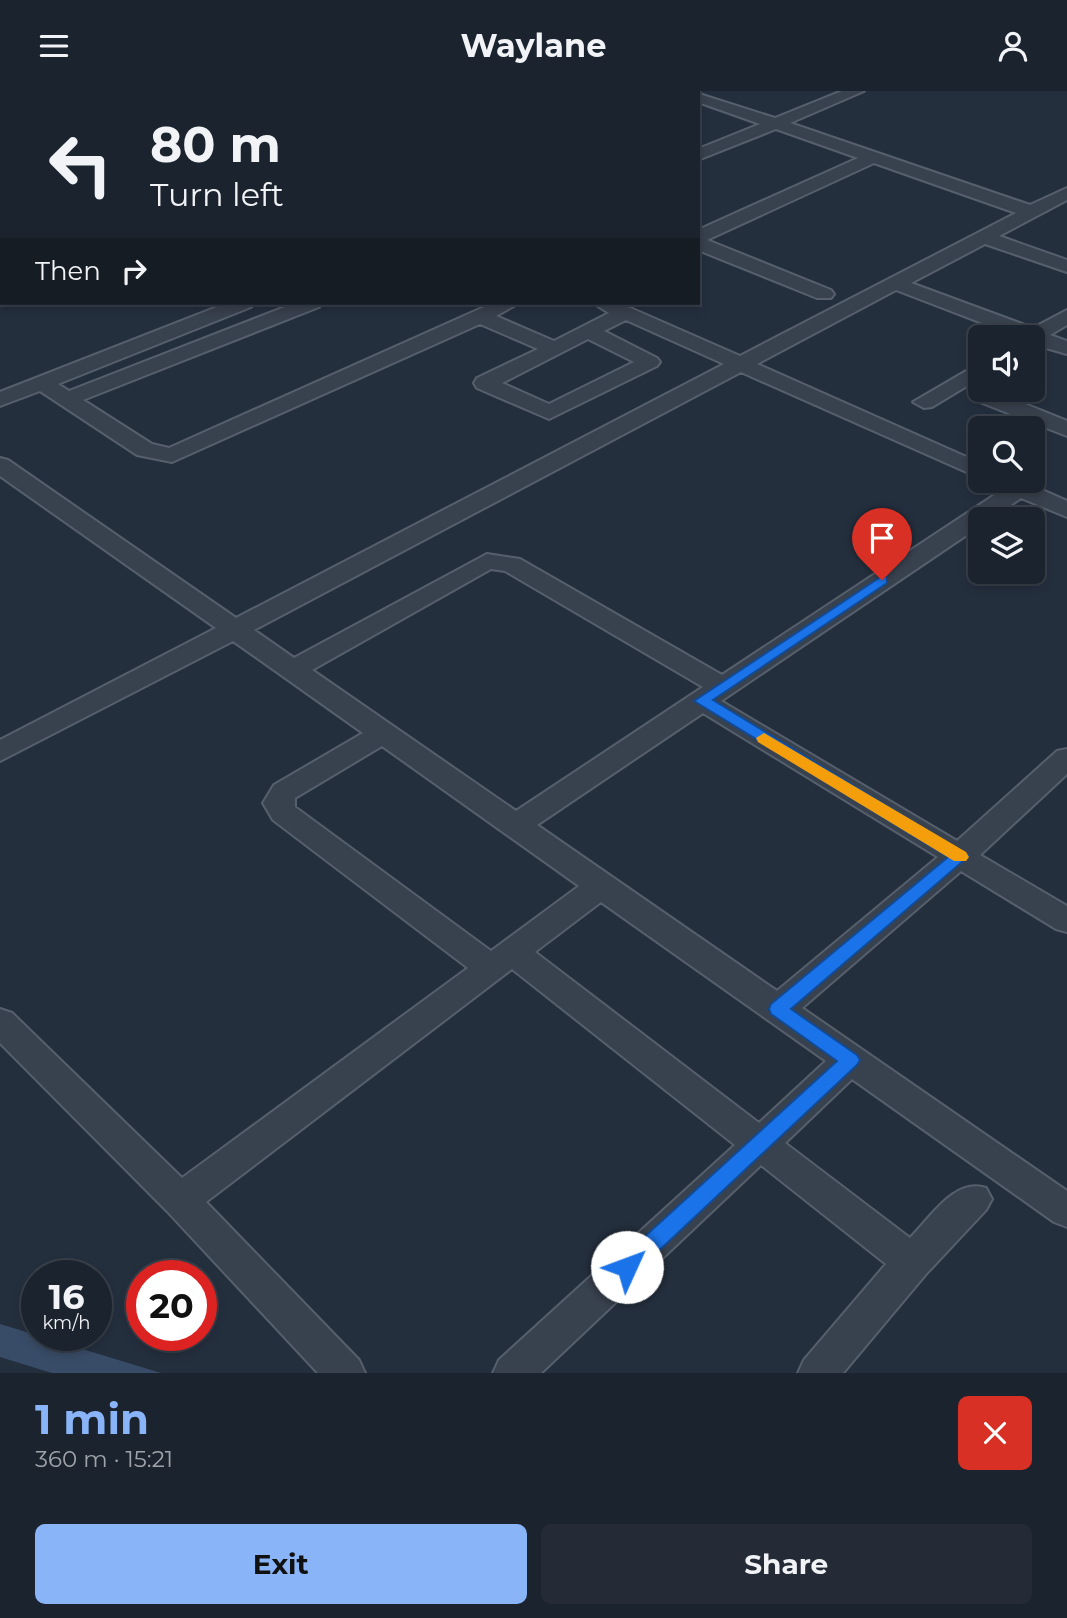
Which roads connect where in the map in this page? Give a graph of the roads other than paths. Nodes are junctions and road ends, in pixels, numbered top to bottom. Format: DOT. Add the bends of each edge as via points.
graph roads {
  1 [pos="856,91"];
  2 [pos="700,98"];
  3 [pos="776,124"];
  4 [pos="700,154"];
  5 [pos="874,157"];
  6 [pos="1067,193"];
  7 [pos="1029,211"];
  8 [pos="700,236"];
  9 [pos="981,236"];
  10 [pos="700,244"];
  11 [pos="1067,266"];
  12 [pos="894,283"];
  13 [pos="824,294"];
  14 [pos="239,305"];
  15 [pos="307,305"];
  16 [pos="505,305"];
  17 [pos="607,305"];
  18 [pos="625,313"];
  19 [pos="1067,316"];
  20 [pos="481,317"];
  21 [pos="1002,325"];
  22 [pos="1045,330"];
  23 [pos="588,331"];
  24 [pos="1045,341"];
  25 [pos="554,348"];
  26 [pos="1067,348"];
  27 [pos="739,365"];
  28 [pos="968,376"];
  29 [pos="42,383"];
  30 [pos="67,399"];
  31 [pos="0,400"];
  32 [pos="924,402"];
  33 [pos="1000,402"];
  34 [pos="1067,429"];
  35 [pos="0,465"];
  36 [pos="968,466"];
  37 [pos="1000,493"];
  38 [pos="1029,493"];
  39 [pos="1067,510"];
  40 [pos="234,630"];
  41 [pos="292,670"];
  42 [pos="712,694"];
  43 [pos="381,734"];
  44 [pos="0,752"];
  45 [pos="1067,758"];
  46 [pos="515,826"];
  47 [pos="960,856"];
  48 [pos="601,886"];
  49 [pos="1067,921"];
  50 [pos="502,960"];
  51 [pos="778,1009"];
  52 [pos="0,1022"];
  53 [pos="850,1060"];
  54 [pos="760,1144"];
  55 [pos="973,1199"];
  56 [pos="180,1200"];
  57 [pos="1067,1211"];
  58 [pos="912,1262"];
  59 [pos="345,1373"];
  60 [pos="513,1373"];
  61 [pos="818,1373"];
  1 -- 3 [label="lane"];
  2 -- 3 [label="lane"];
  3 -- 4 [label="lane"];
  3 -- 5 [label="lane"];
  5 -- 7 [label="lane"];
  5 -- 8 [label="lane"];
  6 -- 7 [label="lane"];
  7 -- 9 [label="lane"];
  9 -- 11 [label="lane"];
  9 -- 12 [label="lane"];
  10 -- 13 [label="lane"];
  12 -- 21 [label="lane"];
  12 -- 27 [label="lane"];
  14 -- 29 [label="lane"];
  15 -- 30 [label="lane"];
  16 -- 20 [label="lane"];
  17 -- 18 [label="lane"];
  18 -- 23 [label="lane"];
  18 -- 27 [label="lane"];
  19 -- 22 [label="lane"];
  20 -- 25 [label="lane"];
  20 -- 30 [label="lane" via="173,455 145,450"];
  23 -- 25 [label="lane"];
  23 -- 25 [label="lane" via="650,362 550,412 485,383"];
  24 -- 26 [label="lane"];
  27 -- 36 [label="lane"];
  27 -- 40 [label="lane"];
  28 -- 32 [label="lane"];
  29 -- 30 [label="lane"];
  29 -- 31 [label="lane"];
  33 -- 34 [label="lane"];
  35 -- 40 [label="lane"];
  37 -- 42 [label="lane"];
  38 -- 39 [label="lane"];
  40 -- 41 [label="lane"];
  40 -- 44 [label="lane"];
  41 -- 42 [label="lane" via="494,561 511,565"];
  41 -- 43 [label="lane"];
  42 -- 46 [label="lane"];
  42 -- 47 [label="lane"];
  43 -- 46 [label="lane"];
  43 -- 50 [label="lane" via="284,792 278,803 283,813"];
  45 -- 47 [label="lane"];
  46 -- 48 [label="lane"];
  47 -- 49 [label="lane"];
  47 -- 51 [label="lane"];
  48 -- 50 [label="lane"];
  48 -- 51 [label="lane"];
  50 -- 54 [label="lane"];
  50 -- 56 [label="lane"];
  51 -- 53 [label="lane"];
  52 -- 56 [label="lane"];
  53 -- 54 [label="lane"];
  53 -- 57 [label="lane"];
  54 -- 58 [label="lane"];
  54 -- 60 [label="lane"];
  55 -- 58 [label="lane"];
  56 -- 59 [label="lane"];
  58 -- 61 [label="lane"];
}
